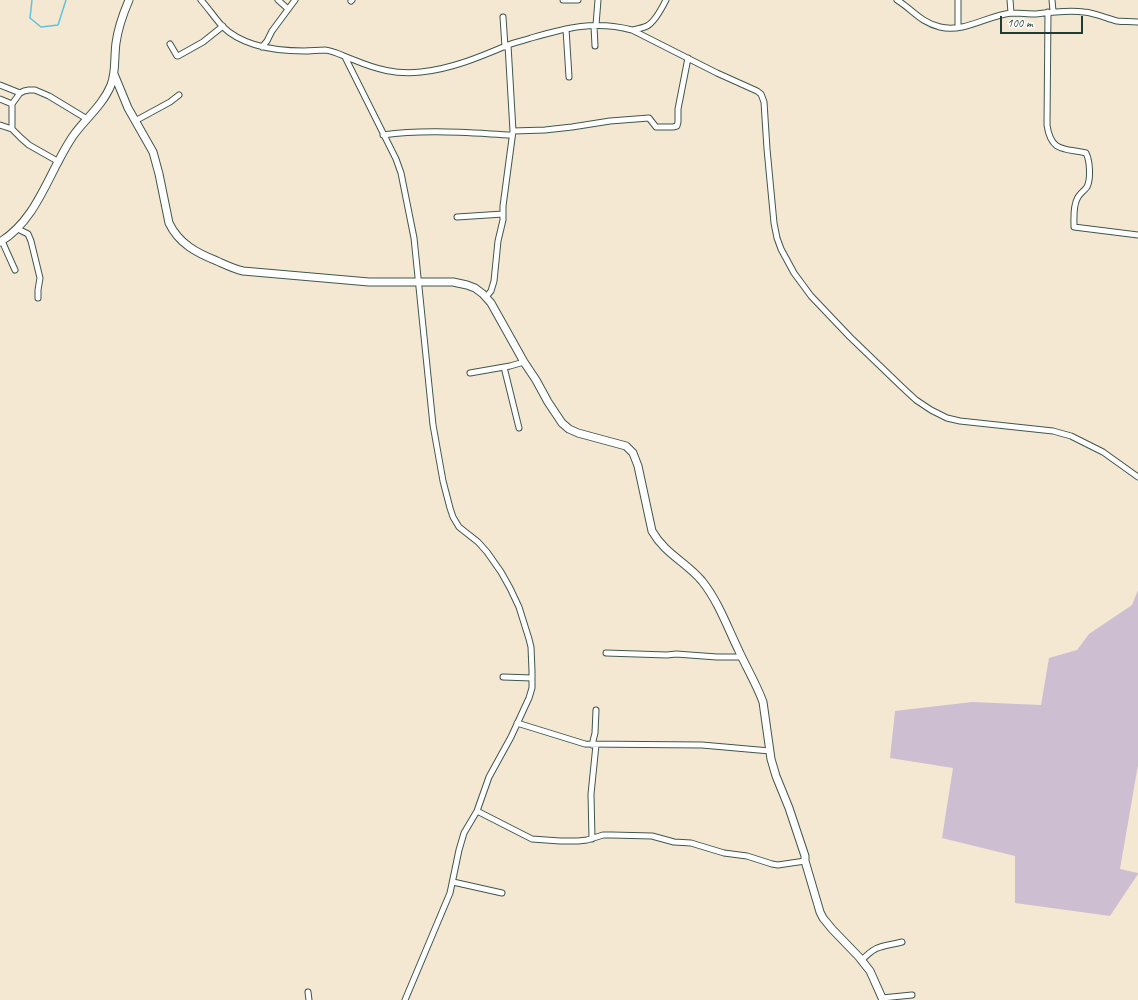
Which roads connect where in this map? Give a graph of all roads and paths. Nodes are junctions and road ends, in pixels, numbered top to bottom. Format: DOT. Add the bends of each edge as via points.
graph roads {
  1 [pos="129,0"];
  2 [pos="201,0"];
  3 [pos="278,0"];
  4 [pos="294,0"];
  5 [pos="562,0"];
  6 [pos="578,0"];
  7 [pos="598,0"];
  8 [pos="666,0"];
  9 [pos="897,0"];
  10 [pos="958,0"];
  11 [pos="1010,0"];
  12 [pos="1052,0"];
  13 [pos="288,8"];
  14 [pos="1050,12"];
  15 [pos="1011,14"];
  16 [pos="503,17"];
  17 [pos="1138,22"];
  18 [pos="595,25"];
  19 [pos="223,26"];
  20 [pos="958,27"];
  21 [pos="566,28"];
  22 [pos="632,30"];
  23 [pos="170,44"];
  24 [pos="506,46"];
  25 [pos="594,46"];
  26 [pos="262,47"];
  27 [pos="345,57"];
  28 [pos="688,58"];
  29 [pos="114,74"];
  30 [pos="569,77"];
  31 [pos="0,85"];
  32 [pos="20,93"];
  33 [pos="179,95"];
  34 [pos="0,99"];
  35 [pos="12,104"];
  36 [pos="86,119"];
  37 [pos="135,121"];
  38 [pos="0,125"];
  39 [pos="12,129"];
  40 [pos="512,133"];
  41 [pos="383,135"];
  42 [pos="58,162"];
  43 [pos="503,214"];
  44 [pos="457,218"];
  45 [pos="18,229"];
  46 [pos="1138,235"];
  47 [pos="1,242"];
  48 [pos="15,270"];
  49 [pos="418,282"];
  50 [pos="486,297"];
  51 [pos="38,298"];
  52 [pos="524,362"];
  53 [pos="504,367"];
  54 [pos="470,373"];
  55 [pos="520,428"];
  56 [pos="1138,477"];
  57 [pos="606,653"];
  58 [pos="742,657"];
  59 [pos="503,676"];
  60 [pos="532,678"];
  61 [pos="596,710"];
  62 [pos="517,723"];
  63 [pos="594,745"];
  64 [pos="770,751"];
  65 [pos="477,811"];
  66 [pos="592,839"];
  67 [pos="805,861"];
  68 [pos="453,882"];
  69 [pos="502,893"];
  70 [pos="902,942"];
  71 [pos="862,961"];
  72 [pos="308,992"];
  73 [pos="912,995"];
  74 [pos="882,999"];
  75 [pos="309,1000"];
  76 [pos="405,1000"];
  1 -- 29 [label="street" via="117,35"];
  2 -- 19 [label="street"];
  3 -- 13 [label="street"];
  4 -- 13 [label="street"];
  5 -- 6 [label="street"];
  7 -- 18 [label="street"];
  8 -- 22 [label="street" via="650,25"];
  9 -- 20 [label="street" via="928,22 941,27"];
  10 -- 20 [label="street"];
  11 -- 15 [label="street"];
  12 -- 14 [label="street"];
  13 -- 26 [label="street"];
  14 -- 15 [label="street"];
  14 -- 17 [label="street" via="1087,12 1116,20"];
  14 -- 46 [label="street" via="1048,134 1062,149 1086,153 1088,158 1087,186 1077,198 1074,227"];
  15 -- 20 [label="street"];
  16 -- 24 [label="street"];
  18 -- 21 [label="street"];
  18 -- 22 [label="street" via="620,26"];
  18 -- 25 [label="street"];
  19 -- 23 [label="street" via="203,42 178,56"];
  19 -- 26 [label="street" via="240,38"];
  21 -- 24 [label="street"];
  21 -- 30 [label="street"];
  22 -- 28 [label="street"];
  24 -- 27 [label="street" via="456,64 421,72 387,71"];
  24 -- 40 [label="street"];
  26 -- 27 [label="street" via="291,51 326,50"];
  27 -- 41 [label="street"];
  28 -- 40 [label="street" via="677,126 656,127 649,118 646,118"];
  28 -- 56 [label="street" via="761,94 764,102 774,223 781,249 794,273 812,296 879,366 916,400 947,418 1053,431 1071,436 1103,452"];
  29 -- 36 [label="street" via="105,97"];
  29 -- 37 [label="street"];
  31 -- 32 [label="street"];
  32 -- 35 [label="street"];
  32 -- 36 [label="street" via="24,90 35,90"];
  33 -- 37 [label="street"];
  34 -- 35 [label="street"];
  35 -- 39 [label="street"];
  36 -- 42 [label="street"];
  37 -- 49 [label="street" via="155,160 171,227 179,238 198,254 243,271 369,282"];
  38 -- 39 [label="street"];
  39 -- 42 [label="street" via="30,145"];
  40 -- 41 [label="street" via="404,132"];
  40 -- 43 [label="street"];
  41 -- 49 [label="street" via="401,173 414,238"];
  42 -- 45 [label="street"];
  43 -- 44 [label="street"];
  43 -- 50 [label="street" via="493,286"];
  45 -- 47 [label="street"];
  45 -- 51 [label="street" via="28,234 31,241 40,278"];
  47 -- 48 [label="street"];
  49 -- 50 [label="street" via="461,283 475,288"];
  49 -- 60 [label="street" via="433,425 450,508 459,527 478,542 493,560 519,607 531,647"];
  50 -- 52 [label="street"];
  52 -- 53 [label="street"];
  52 -- 58 [label="street" via="562,423 569,429 626,446 633,453 652,531 665,549 703,582 715,600"];
  53 -- 54 [label="street"];
  53 -- 55 [label="street"];
  57 -- 58 [label="street"];
  58 -- 64 [label="street" via="756,682 763,702"];
  59 -- 60 [label="street"];
  60 -- 62 [label="street" via="529,698"];
  61 -- 63 [label="street"];
  62 -- 63 [label="street"];
  62 -- 65 [label="street" via="489,777"];
  63 -- 64 [label="street" via="702,745"];
  63 -- 66 [label="street"];
  64 -- 67 [label="street"];
  65 -- 66 [label="street" via="532,839"];
  65 -- 68 [label="street" via="462,841"];
  66 -- 67 [label="street" via="603,835 652,836 778,865"];
  67 -- 71 [label="street" via="823,918"];
  68 -- 69 [label="street"];
  68 -- 76 [label="street"];
  70 -- 71 [label="street" via="875,948"];
  71 -- 74 [label="street" via="870,971"];
  72 -- 75 [label="street"];
  73 -- 74 [label="street"];
}
